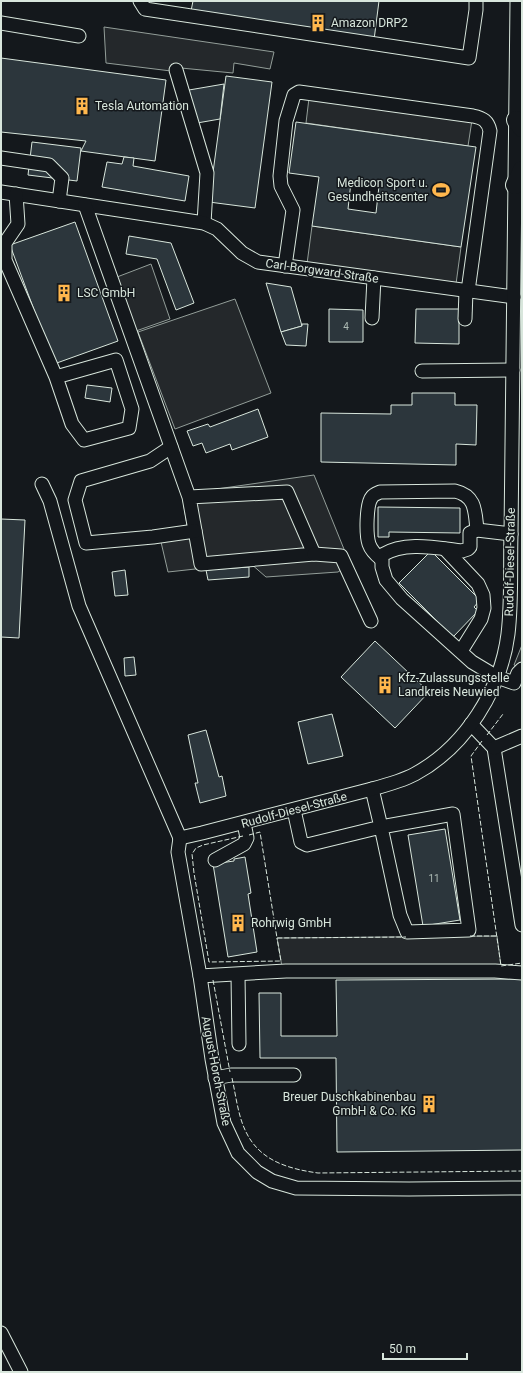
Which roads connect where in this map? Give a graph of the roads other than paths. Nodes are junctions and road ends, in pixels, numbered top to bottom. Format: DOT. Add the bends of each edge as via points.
graph roads {
  1 [pos="140,1"];
  2 [pos="476,1"];
  3 [pos="519,9"];
  4 [pos="1,23"];
  5 [pos="79,36"];
  6 [pos="176,70"];
  7 [pos="519,77"];
  8 [pos="520,123"];
  9 [pos="1,158"];
  10 [pos="518,178"];
  11 [pos="1,192"];
  12 [pos="16,194"];
  13 [pos="59,201"];
  14 [pos="85,205"];
  15 [pos="204,223"];
  16 [pos="285,266"];
  17 [pos="518,276"];
  18 [pos="374,278"];
  19 [pos="467,291"];
  20 [pos="514,297"];
  21 [pos="372,318"];
  22 [pos="465,319"];
  23 [pos="513,370"];
  24 [pos="422,371"];
  25 [pos="56,377"];
  26 [pos="171,447"];
  27 [pos="42,484"];
  28 [pos="189,497"];
  29 [pos="517,512"];
  30 [pos="195,530"];
  31 [pos="476,530"];
  32 [pos="511,534"];
  33 [pos="445,549"];
  34 [pos="314,554"];
  35 [pos="383,556"];
  36 [pos="371,621"];
  37 [pos="460,652"];
  38 [pos="522,669"];
  39 [pos="497,677"];
  40 [pos="471,724"];
  41 [pos="522,736"];
  42 [pos="494,748"];
  43 [pos="372,789"];
  44 [pos="294,810"];
  45 [pos="244,823"];
  46 [pos="381,828"];
  47 [pos="180,838"];
  48 [pos="215,860"];
  49 [pos="522,925"];
  50 [pos="522,973"];
  51 [pos="238,975"];
  52 [pos="200,976"];
  53 [pos="239,1044"];
  54 [pos="294,1075"];
  55 [pos="215,1078"];
  56 [pos="522,1188"];
  57 [pos="1,1333"];
  58 [pos="21,1372"];
  1 -- 2 [label="street" via="145,9 469,58"];
  3 -- 7 [label="street, Rudolf-Diesel-Straße"];
  4 -- 5 [label="street"];
  6 -- 15 [label="street" via="207,172"];
  7 -- 8 [label="street, Rudolf-Diesel-Straße"];
  8 -- 10 [label="street, Rudolf-Diesel-Straße"];
  9 -- 13 [label="street" via="49,165 62,178"];
  10 -- 17 [label="street, Rudolf-Diesel-Straße"];
  11 -- 12 [label="street, Carl-Borgward-Straße"];
  12 -- 13 [label="street, Carl-Borgward-Straße"];
  12 -- 25 [label="street" via="18,224 5,243 5,260"];
  13 -- 14 [label="street, Carl-Borgward-Straße"];
  14 -- 15 [label="street, Carl-Borgward-Straße"];
  14 -- 26 [label="street"];
  15 -- 16 [label="street, Carl-Borgward-Straße" via="217,229 242,253 258,262"];
  16 -- 18 [label="street, Carl-Borgward-Straße"];
  16 -- 19 [label="street" via="293,210 281,186 280,176 289,108 296,92 300,92 473,116 486,121 490,131"];
  17 -- 20 [label="street, Rudolf-Diesel-Straße"];
  18 -- 19 [label="street, Carl-Borgward-Straße"];
  18 -- 21 [label="street"];
  19 -- 20 [label="street, Carl-Borgward-Straße"];
  19 -- 22 [label="street"];
  20 -- 23 [label="street, Rudolf-Diesel-Straße"];
  23 -- 24 [label="street"];
  23 -- 29 [label="street, Rudolf-Diesel-Straße"];
  25 -- 25 [label="street" via="116,360 132,409 129,428 84,440 72,424"];
  26 -- 28 [label="street"];
  26 -- 30 [label="street" via="150,461 81,481 75,500 86,543"];
  27 -- 47 [label="street" via="50,502 79,606"];
  28 -- 30 [label="street"];
  28 -- 34 [label="street" via="287,492"];
  29 -- 32 [label="street, Rudolf-Diesel-Straße"];
  30 -- 34 [label="street" via="201,564"];
  31 -- 32 [label="street"];
  31 -- 33 [label="street" via="469,535 468,549"];
  31 -- 35 [label="street" via="472,501 462,492 380,492 372,497 370,502 367,535 370,546 377,556"];
  32 -- 39 [label="street, Rudolf-Diesel-Straße" via="508,634"];
  33 -- 35 [label="street" via="426,546 397,549"];
  33 -- 37 [label="street" via="478,584 483,594 484,608 481,619"];
  34 -- 36 [label="street" via="341,556"];
  35 -- 37 [label="street" via="383,574 394,590"];
  37 -- 39 [label="street"];
  38 -- 39 [label="street" via="514,683"];
  39 -- 40 [label="street, Rudolf-Diesel-Straße" via="490,694"];
  40 -- 42 [label="street"];
  40 -- 43 [label="street, Rudolf-Diesel-Straße" via="447,751 416,774"];
  41 -- 42 [label="street"];
  42 -- 49 [label="street"];
  43 -- 44 [label="street, Rudolf-Diesel-Straße"];
  43 -- 46 [label="street"];
  44 -- 45 [label="street, Rudolf-Diesel-Straße"];
  44 -- 46 [label="street" via="301,842 307,845"];
  45 -- 47 [label="street, Rudolf-Diesel-Straße"];
  45 -- 48 [label="street" via="244,844"];
  46 -- 46 [label="street" via="453,814 469,930 408,932 400,915"];
  47 -- 52 [label="street, August-Horch-Straße" via="178,852"];
  50 -- 51 [label="street" via="286,971"];
  51 -- 52 [label="street"];
  51 -- 53 [label="street"];
  52 -- 55 [label="street, August-Horch-Straße"];
  54 -- 55 [label="street" via="231,1075"];
  55 -- 56 [label="street, August-Horch-Straße" via="224,1123 238,1153 257,1172 272,1181 296,1188"];
  57 -- 58 [label="street"];
}
